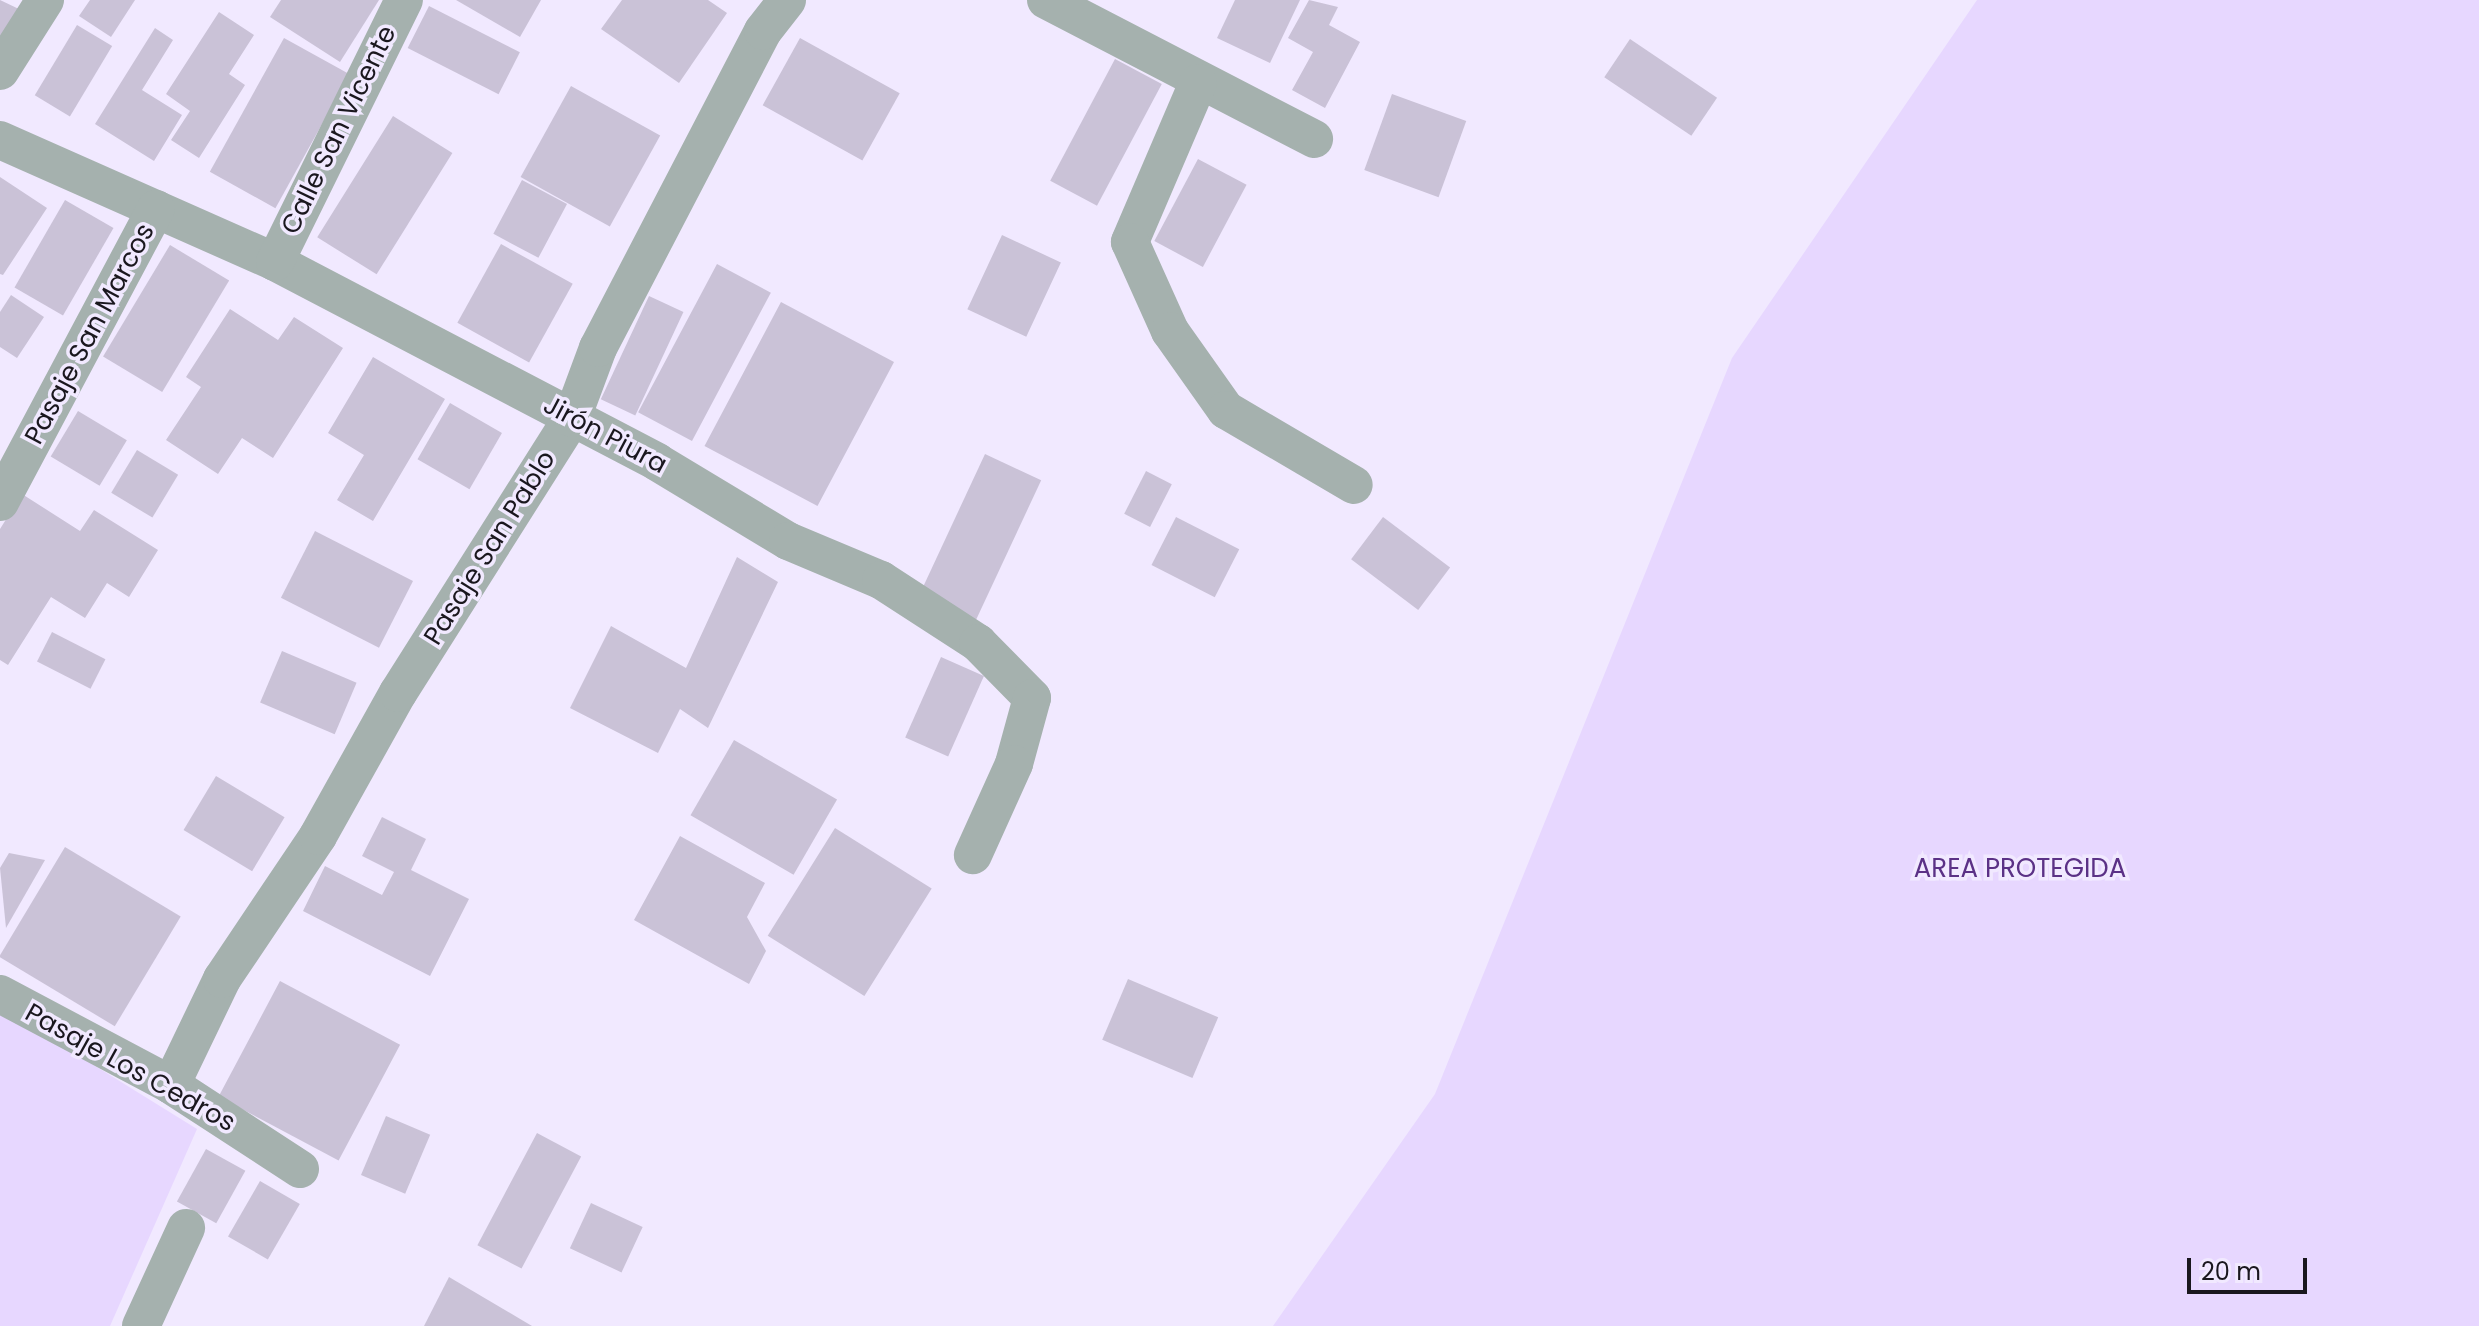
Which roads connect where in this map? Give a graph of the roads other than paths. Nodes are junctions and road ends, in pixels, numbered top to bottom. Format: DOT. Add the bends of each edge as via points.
graph roads {
  1 [pos="45,0"];
  2 [pos="404,0"];
  3 [pos="787,0"];
  4 [pos="1046,0"];
  5 [pos="0,71"];
  6 [pos="1198,83"];
  7 [pos="1314,139"];
  8 [pos="0,140"];
  9 [pos="156,209"];
  10 [pos="275,262"];
  11 [pos="572,418"];
  12 [pos="1354,485"];
  13 [pos="0,502"];
  14 [pos="973,855"];
  15 [pos="0,994"];
  16 [pos="171,1085"];
  17 [pos="300,1169"];
  18 [pos="186,1228"];
  19 [pos="141,1326"];
  1 -- 5 [label="street"];
  2 -- 10 [label="street, Calle San Vicente"];
  3 -- 11 [label="street, Pasaje San Pablo" via="763,31 598,348"];
  4 -- 6 [label="street"];
  6 -- 7 [label="street"];
  6 -- 12 [label="street" via="1130,242 1170,331 1226,410"];
  8 -- 9 [label="street, Jirón Piura"];
  9 -- 10 [label="street, Jirón Piura"];
  9 -- 13 [label="street, Pasaje San Marcos"];
  10 -- 11 [label="street, Jirón Piura"];
  11 -- 14 [label="street, Jirón Piura" via="788,541 881,580 978,643 1032,698 1014,764"];
  11 -- 16 [label="street, Pasaje San Pablo" via="398,693 318,836 222,979"];
  15 -- 16 [label="street, Pasaje Los Cedros"];
  16 -- 17 [label="street, Pasaje Los Cedros"];
  18 -- 19 [label="street"];
}
